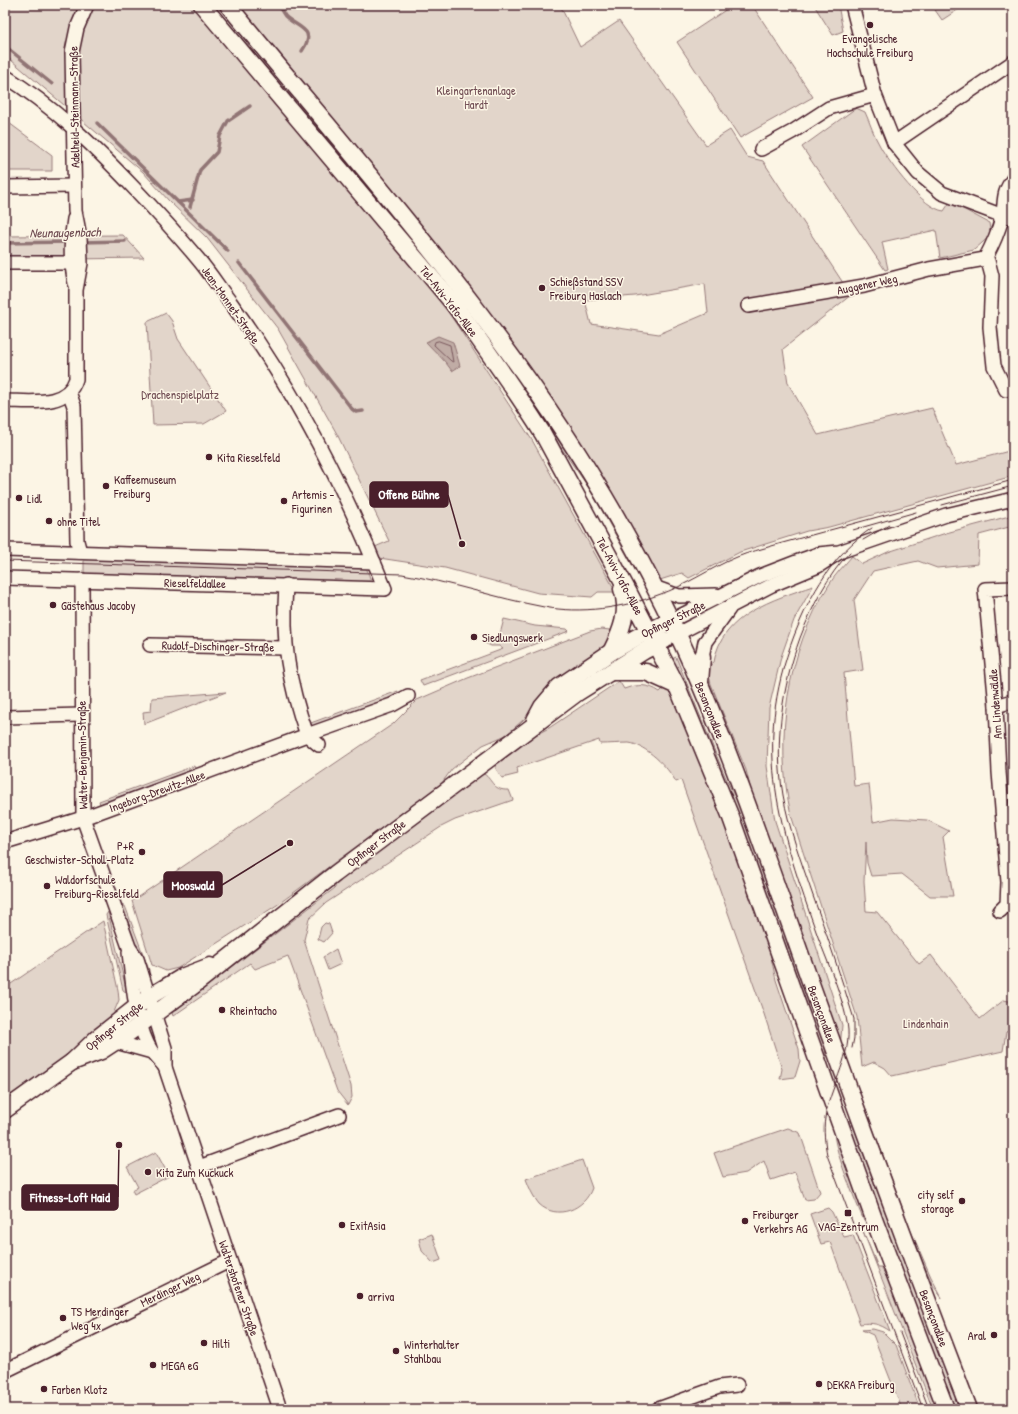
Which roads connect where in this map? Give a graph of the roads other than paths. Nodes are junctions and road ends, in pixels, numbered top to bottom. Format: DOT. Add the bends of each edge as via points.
graph roads {
  1 [pos="87,5"];
  2 [pos="202,5"];
  3 [pos="228,5"];
  4 [pos="852,5"];
  5 [pos="1013,62"];
  6 [pos="5,76"];
  7 [pos="875,95"];
  8 [pos="74,128"];
  9 [pos="894,143"];
  10 [pos="761,149"];
  11 [pos="1013,179"];
  12 [pos="74,186"];
  13 [pos="5,187"];
  14 [pos="1008,217"];
  15 [pos="74,256"];
  16 [pos="985,259"];
  17 [pos="5,263"];
  18 [pos="748,306"];
  19 [pos="1006,390"];
  20 [pos="70,392"];
  21 [pos="5,401"];
  22 [pos="1013,499"];
  23 [pos="5,550"];
  24 [pos="80,552"];
  25 [pos="839,552"];
  26 [pos="374,562"];
  27 [pos="615,568"];
  28 [pos="5,578"];
  29 [pos="82,580"];
  30 [pos="286,585"];
  31 [pos="654,587"];
  32 [pos="1013,588"];
  33 [pos="385,589"];
  34 [pos="724,594"];
  35 [pos="731,606"];
  36 [pos="674,627"];
  37 [pos="653,637"];
  38 [pos="150,645"];
  39 [pos="285,648"];
  40 [pos="611,652"];
  41 [pos="702,657"];
  42 [pos="609,672"];
  43 [pos="700,684"];
  44 [pos="677,686"];
  45 [pos="408,696"];
  46 [pos="1013,701"];
  47 [pos="996,706"];
  48 [pos="81,715"];
  49 [pos="5,716"];
  50 [pos="531,727"];
  51 [pos="307,735"];
  52 [pos="319,745"];
  53 [pos="83,818"];
  54 [pos="5,842"];
  55 [pos="1010,882"];
  56 [pos="1000,912"];
  57 [pos="223,961"];
  58 [pos="143,1002"];
  59 [pos="154,1014"];
  60 [pos="141,1024"];
  61 [pos="122,1043"];
  62 [pos="152,1052"];
  63 [pos="72,1062"];
  64 [pos="165,1066"];
  65 [pos="5,1110"];
  66 [pos="339,1115"];
  67 [pos="199,1167"];
  68 [pos="229,1261"];
  69 [pos="5,1371"];
  70 [pos="737,1386"];
  71 [pos="280,1409"];
  72 [pos="658,1409"];
  73 [pos="946,1409"];
  74 [pos="969,1409"];
  1 -- 8 [label="street, Adelheid-Steinmann-Straße" via="72,43"];
  2 -- 27 [label="main road, Tel-Aviv-Yafo-Allee" via="457,308 534,421"];
  3 -- 31 [label="main road, Tel-Aviv-Yafo-Allee" via="466,293 579,455"];
  4 -- 7 [label="street"];
  5 -- 9 [label="street"];
  6 -- 8 [label="street, Jean-Monnet-Straße"];
  7 -- 9 [label="street"];
  7 -- 10 [label="street" via="829,108"];
  8 -- 12 [label="street, Adelheid-Steinmann-Straße"];
  8 -- 26 [label="street, Jean-Monnet-Straße" via="199,260 242,318 282,379 321,447"];
  9 -- 14 [label="street" via="918,173 942,193"];
  11 -- 14 [label="street" via="1003,200"];
  12 -- 13 [label="street"];
  12 -- 15 [label="street, Adelheid-Steinmann-Straße"];
  14 -- 16 [label="street"];
  15 -- 17 [label="street"];
  15 -- 20 [label="street, Adelheid-Steinmann-Straße" via="77,360 76,379"];
  16 -- 18 [label="street, Auggener Weg" via="864,286"];
  16 -- 19 [label="street" via="988,261 992,276 990,327 994,366"];
  20 -- 21 [label="street" via="53,400"];
  20 -- 24 [label="street" via="74,406 77,541"];
  22 -- 25 [label="street, Opfinger Straße" via="946,515"];
  23 -- 24 [label="street"];
  24 -- 26 [label="street"];
  25 -- 34 [label="street, Opfinger Straße" via="818,554 789,564"];
  25 -- 35 [label="street, Opfinger Straße" via="818,566"];
  26 -- 33 [label="street, Jean-Monnet-Straße"];
  27 -- 37 [label="main road, Tel-Aviv-Yafo-Allee"];
  27 -- 40 [label="main road" via="624,594 623,625"];
  28 -- 29 [label="street, Rieselfeldallee"];
  29 -- 30 [label="street, Rieselfeldallee"];
  29 -- 48 [label="street, Walter-Benjamin-Straße"];
  30 -- 33 [label="street, Rieselfeldallee"];
  30 -- 39 [label="street, Rudolf-Dischinger-Straße"];
  31 -- 34 [label="street" via="679,596"];
  31 -- 36 [label="main road, Tel-Aviv-Yafo-Allee"];
  32 -- 47 [label="street, Am Lindenwäldle" via="986,590"];
  34 -- 36 [label="street, Opfinger Straße"];
  35 -- 36 [label="street, Opfinger Straße"];
  35 -- 41 [label="street" via="705,642"];
  36 -- 37 [label="main road, Opfinger Straße"];
  36 -- 43 [label="main road, Besançonallee"];
  37 -- 40 [label="main road, Opfinger Straße"];
  37 -- 42 [label="main road, Opfinger Straße"];
  37 -- 44 [label="main road, Besançonallee"];
  38 -- 39 [label="street, Rudolf-Dischinger-Straße"];
  39 -- 51 [label="street, Rudolf-Dischinger-Straße" via="294,701"];
  40 -- 50 [label="main road, Opfinger Straße" via="559,687 542,707"];
  41 -- 43 [label="main road"];
  42 -- 44 [label="main road" via="646,672"];
  42 -- 50 [label="main road, Opfinger Straße"];
  43 -- 74 [label="main road, Besançonallee" via="755,826 901,1233"];
  44 -- 73 [label="main road, Besançonallee" via="730,815 875,1222"];
  45 -- 51 [label="street, Ingeborg-Drewitz-Allee" via="392,705"];
  46 -- 47 [label="street"];
  47 -- 55 [label="street, Am Lindenwäldle" via="999,772"];
  48 -- 49 [label="street"];
  48 -- 53 [label="street, Walter-Benjamin-Straße"];
  50 -- 57 [label="main road, Opfinger Straße"];
  51 -- 52 [label="street"];
  51 -- 53 [label="street, Ingeborg-Drewitz-Allee"];
  53 -- 54 [label="street, Ingeborg-Drewitz-Allee"];
  53 -- 58 [label="street, Walter-Benjamin-Straße" via="128,947"];
  55 -- 56 [label="street, Am Lindenwäldle" via="1007,904"];
  57 -- 58 [label="main road, Opfinger Straße" via="184,976"];
  57 -- 59 [label="main road, Opfinger Straße"];
  58 -- 59 [label="street, Waltershofener Straße"];
  58 -- 60 [label="street, Waltershofener Straße"];
  58 -- 63 [label="main road, Opfinger Straße" via="96,1039"];
  59 -- 60 [label="main road, Opfinger Straße"];
  59 -- 64 [label="street, Waltershofener Straße" via="165,1048"];
  60 -- 61 [label="main road, Opfinger Straße"];
  60 -- 62 [label="street, Waltershofener Straße"];
  61 -- 62 [label="street, Waltershofener Straße"];
  61 -- 63 [label="main road, Opfinger Straße"];
  62 -- 64 [label="street, Waltershofener Straße"];
  63 -- 65 [label="main road, Opfinger Straße"];
  64 -- 67 [label="street, Waltershofener Straße"];
  66 -- 67 [label="street"];
  67 -- 68 [label="street, Waltershofener Straße"];
  68 -- 69 [label="street, Merdinger Weg"];
  68 -- 71 [label="street, Waltershofener Straße"];
  70 -- 72 [label="street" via="719,1387"];
}
